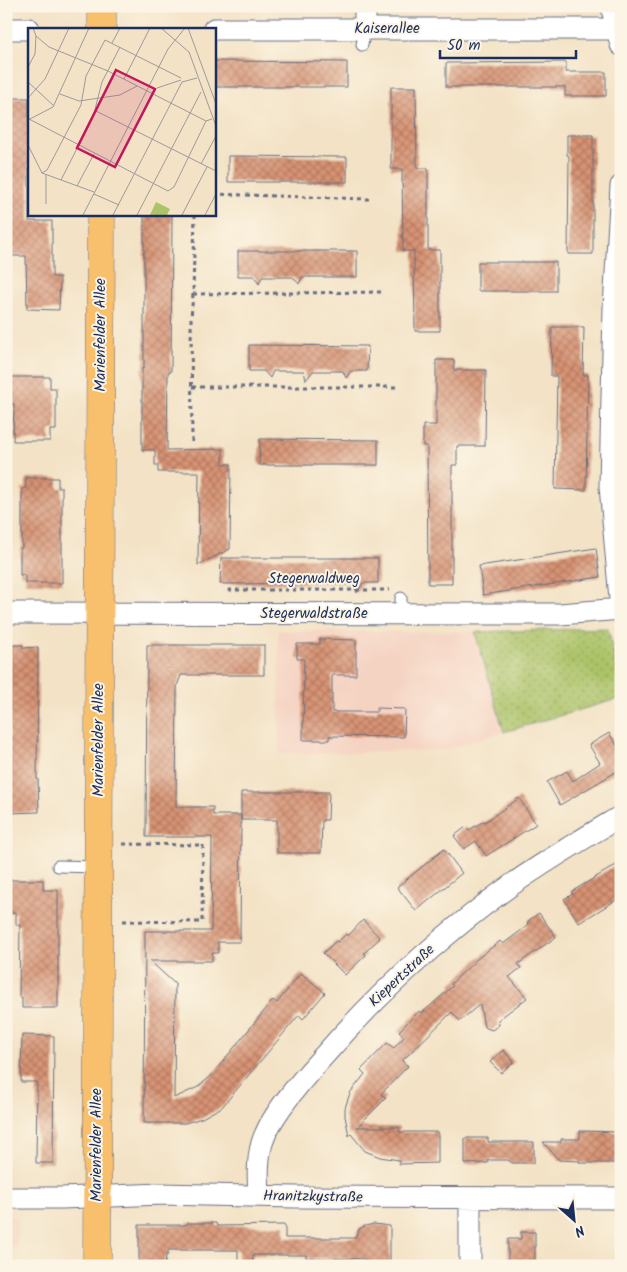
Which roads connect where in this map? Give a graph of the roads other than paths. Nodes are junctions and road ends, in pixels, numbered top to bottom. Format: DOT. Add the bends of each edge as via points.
graph roads {
  1 [pos="102,6"];
  2 [pos="365,6"];
  3 [pos="613,6"];
  4 [pos="102,28"];
  5 [pos="6,29"];
  6 [pos="28,29"];
  7 [pos="215,29"];
  8 [pos="619,34"];
  9 [pos="364,37"];
  10 [pos="621,186"];
  11 [pos="101,215"];
  12 [pos="621,610"];
  13 [pos="6,613"];
  14 [pos="100,614"];
  15 [pos="621,816"];
  16 [pos="58,866"];
  17 [pos="99,867"];
  18 [pos="97,1196"];
  19 [pos="259,1196"];
  20 [pos="6,1198"];
  21 [pos="470,1198"];
  22 [pos="621,1198"];
  23 [pos="97,1266"];
  24 [pos="470,1266"];
  1 -- 4 [label="main road"];
  2 -- 9 [label="street"];
  3 -- 8 [label="street"];
  5 -- 6 [label="street"];
  7 -- 9 [label="street, Kaiserallee"];
  8 -- 9 [label="street, Kaiserallee"];
  10 -- 12 [label="street" via="614,308 610,486"];
  11 -- 14 [label="main road, Marienfelder Allee"];
  12 -- 14 [label="street, Stegerwaldstraße" via="560,614 401,606"];
  13 -- 14 [label="street, Stegerwaldstraße"];
  14 -- 17 [label="main road, Marienfelder Allee"];
  15 -- 19 [label="street, Kiepertstraße" via="489,901 393,982 345,1031 301,1081 267,1132 260,1158"];
  16 -- 17 [label="lane"];
  17 -- 18 [label="main road, Marienfelder Allee"];
  18 -- 19 [label="street, Hranitzkystraße"];
  18 -- 20 [label="street, Hranitzkystraße"];
  18 -- 23 [label="main road, Marienfelder Allee"];
  19 -- 21 [label="street, Hranitzkystraße"];
  21 -- 22 [label="street, Hranitzkystraße"];
  21 -- 24 [label="street"];
}
